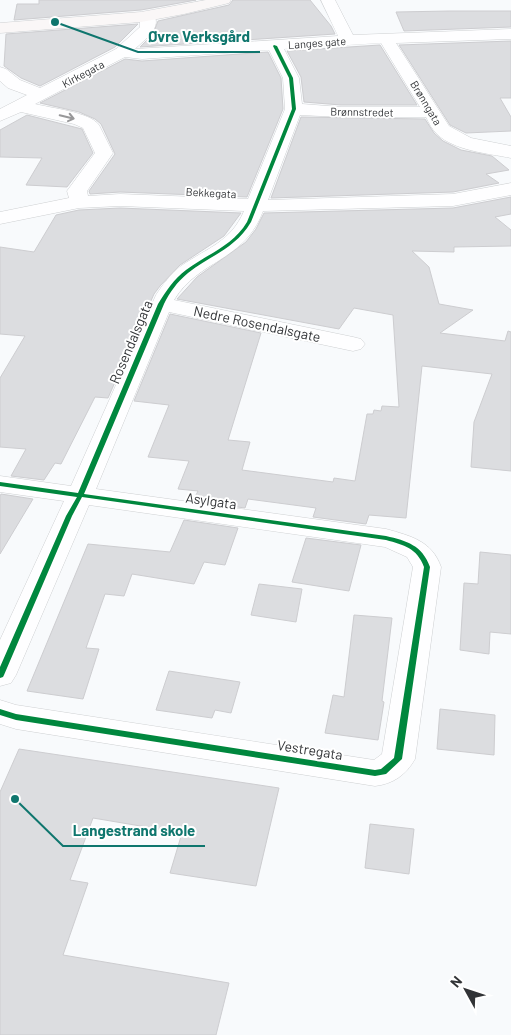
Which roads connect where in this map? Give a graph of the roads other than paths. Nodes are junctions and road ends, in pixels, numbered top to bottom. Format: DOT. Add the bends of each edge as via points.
graph roads {
  1 [pos="224,0"];
  2 [pos="328,0"];
  3 [pos="148,16"];
  4 [pos="0,28"];
  5 [pos="511,34"];
  6 [pos="386,39"];
  7 [pos="348,40"];
  8 [pos="275,46"];
  9 [pos="122,52"];
  10 [pos="0,72"];
  11 [pos="7,85"];
  12 [pos="42,95"];
  13 [pos="19,106"];
  14 [pos="294,109"];
  15 [pos="431,112"];
  16 [pos="0,116"];
  17 [pos="511,152"];
  18 [pos="511,189"];
  19 [pos="79,202"];
  20 [pos="255,205"];
  21 [pos="0,218"];
  22 [pos="161,304"];
  23 [pos="353,344"];
  24 [pos="0,484"];
  25 [pos="80,496"];
  26 [pos="417,549"];
  27 [pos="0,675"];
  28 [pos="0,712"];
  1 -- 3 [label="main road"];
  2 -- 7 [label="street"];
  3 -- 4 [label="main road"];
  3 -- 9 [label="street, Kirkegata" via="150,23 147,29"];
  5 -- 6 [label="street, Langes gate"];
  6 -- 7 [label="street, Langes gate"];
  6 -- 15 [label="street, Brønngata"];
  7 -- 8 [label="street, Langes gate"];
  8 -- 9 [label="street, Langes gate" via="142,54"];
  8 -- 14 [label="street, Rosendalsgata" via="291,78"];
  9 -- 12 [label="street, Kirkegata"];
  10 -- 11 [label="street"];
  11 -- 12 [label="street"];
  12 -- 13 [label="street, Kirkegata"];
  13 -- 16 [label="street, Kirkegata"];
  13 -- 19 [label="street, one-way" via="90,125 104,152 77,191"];
  14 -- 15 [label="street, Brønnstredet"];
  14 -- 20 [label="street, Rosendalsgata"];
  15 -- 17 [label="street, Brønngata" via="442,129 453,137"];
  18 -- 20 [label="street, Bekkegata" via="453,200"];
  19 -- 20 [label="street, Bekkegata" via="120,200"];
  19 -- 21 [label="street, Bekkegata"];
  20 -- 22 [label="street, Rosendalsgata" via="240,236 179,278"];
  22 -- 23 [label="street, Nedre Rosendalsgate"];
  22 -- 25 [label="street, Rosendalsgata"];
  24 -- 25 [label="street, Asylgata"];
  25 -- 26 [label="street, Asylgata" via="386,538"];
  25 -- 27 [label="street, Rosendalsgata"];
  26 -- 28 [label="street, Vestregata" via="425,558 427,567 416,644 398,759 384,772"];
}
